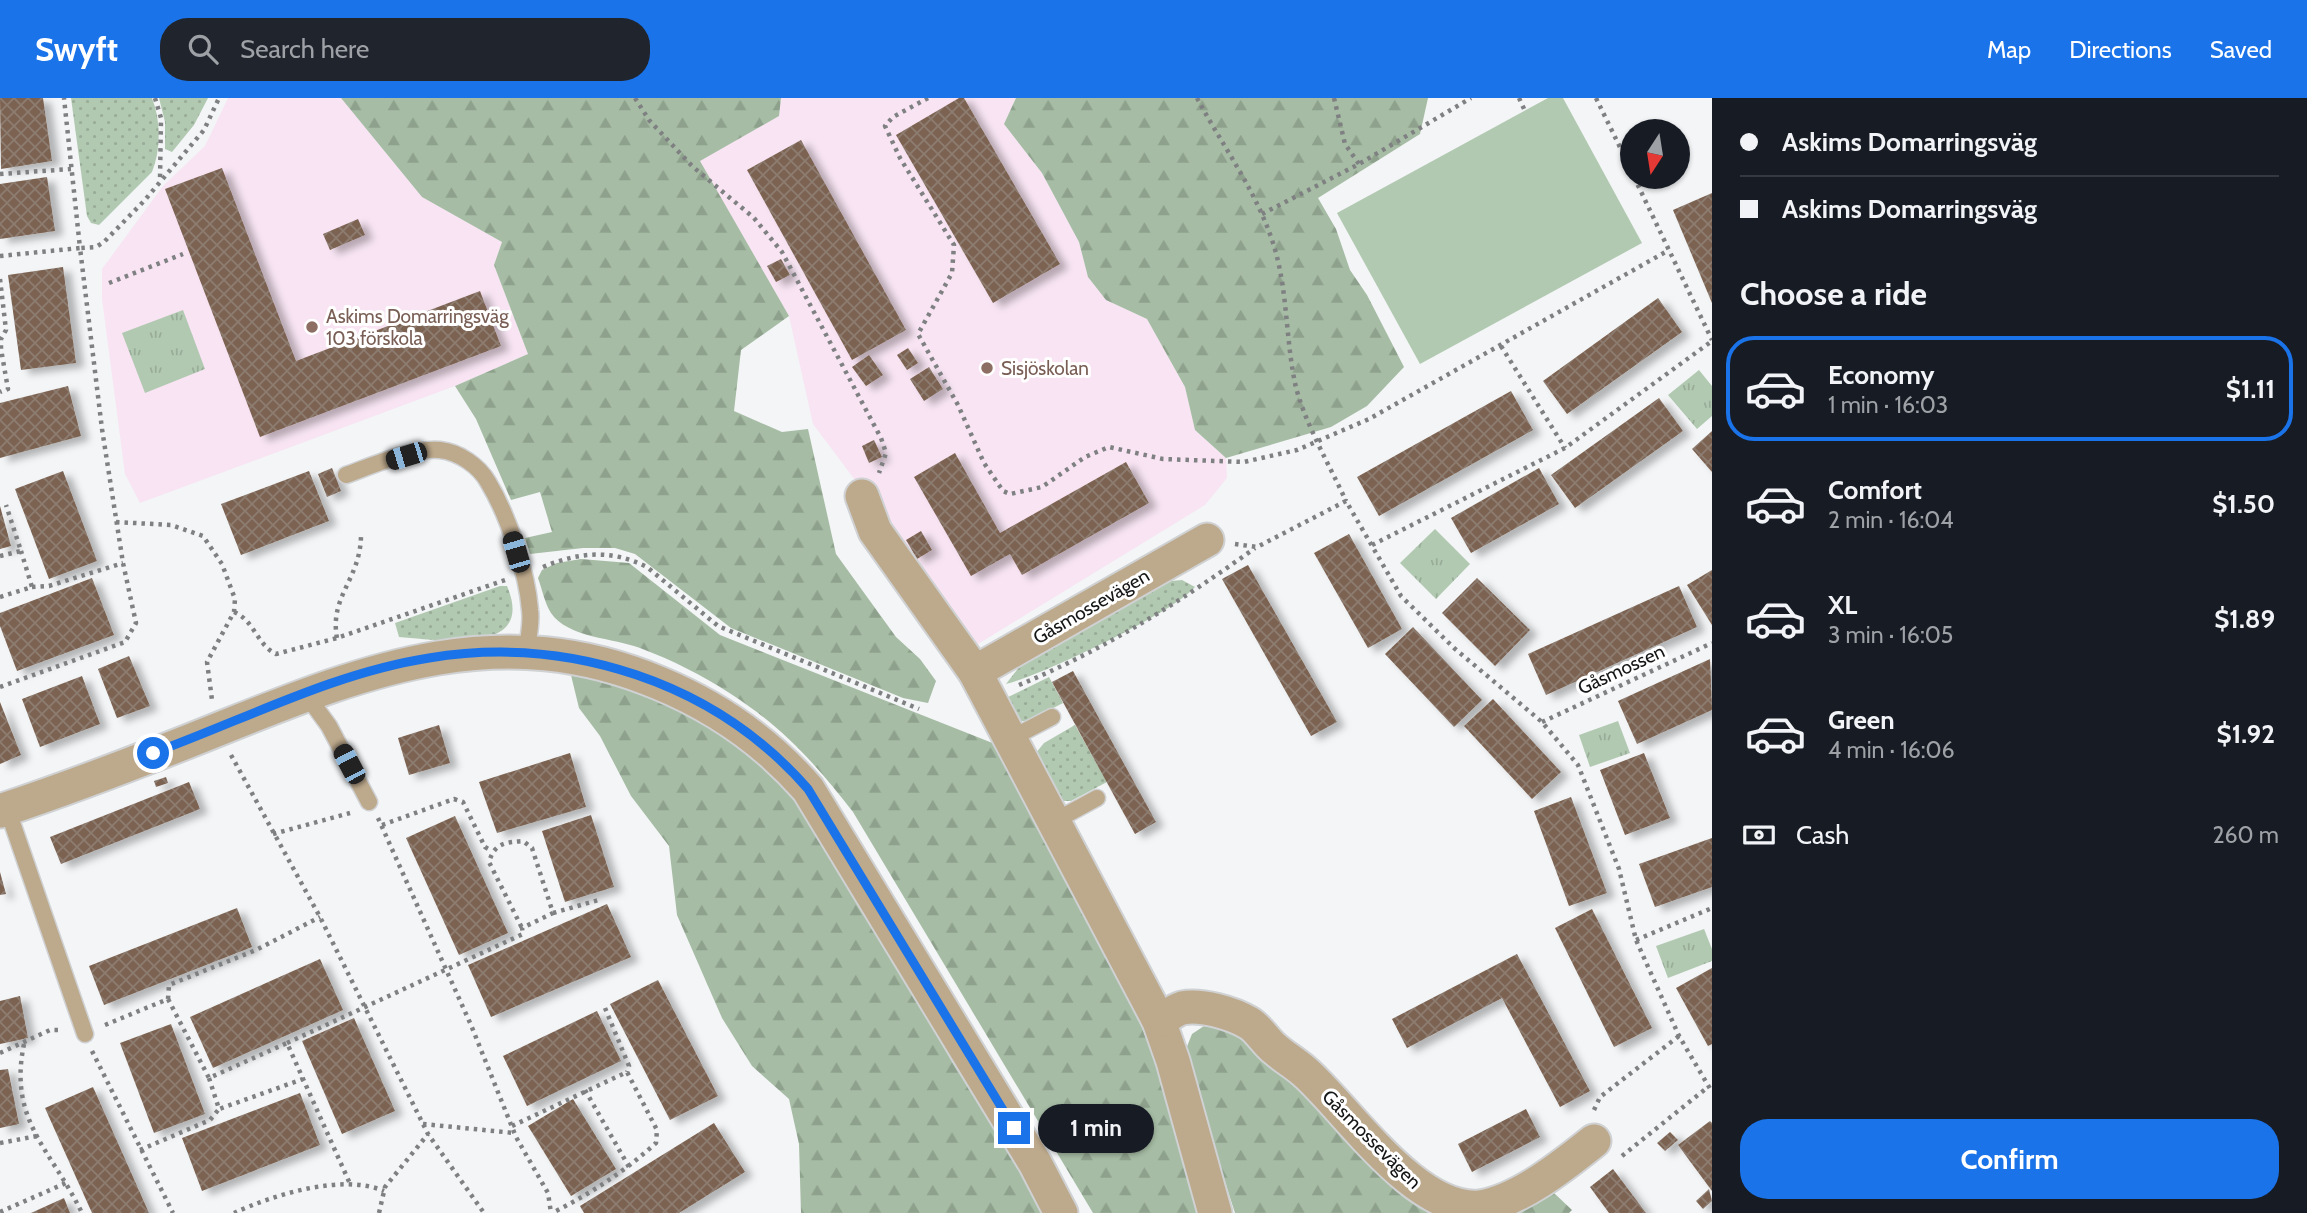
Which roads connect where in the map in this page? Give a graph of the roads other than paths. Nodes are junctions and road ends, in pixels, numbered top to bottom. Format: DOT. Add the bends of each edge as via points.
graph roads {
  1 [pos="346,475"];
  2 [pos="862,496"];
  3 [pos="1207,540"];
  4 [pos="526,653"];
  5 [pos="982,685"];
  6 [pos="305,693"];
  7 [pos="1052,717"];
  8 [pos="1010,740"];
  9 [pos="1097,798"];
  10 [pos="4,809"];
  11 [pos="367,811"];
  12 [pos="1054,822"];
  13 [pos="1159,1021"];
  14 [pos="85,1034"];
  15 [pos="1607,1149"];
  16 [pos="1061,1213"];
  17 [pos="1215,1213"];
  1 -- 4 [label="lane" via="439,450 472,463 488,480 509,528 531,613"];
  2 -- 5 [label="street" via="875,531"];
  3 -- 5 [label="street, Gåsmossevägen"];
  4 -- 6 [label="street" via="428,658"];
  4 -- 16 [label="street" via="602,663 677,691 742,727 792,770 822,807"];
  5 -- 8 [label="street"];
  6 -- 10 [label="street"];
  6 -- 11 [label="lane" via="329,726"];
  7 -- 8 [label="lane"];
  8 -- 12 [label="street"];
  9 -- 12 [label="lane"];
  10 -- 14 [label="lane"];
  12 -- 13 [label="street"];
  13 -- 15 [label="street, Gåsmossevägen" via="1181,1008 1250,1023 1305,1072 1401,1172 1434,1199 1456,1207 1480,1207"];
  13 -- 17 [label="street"];
}
